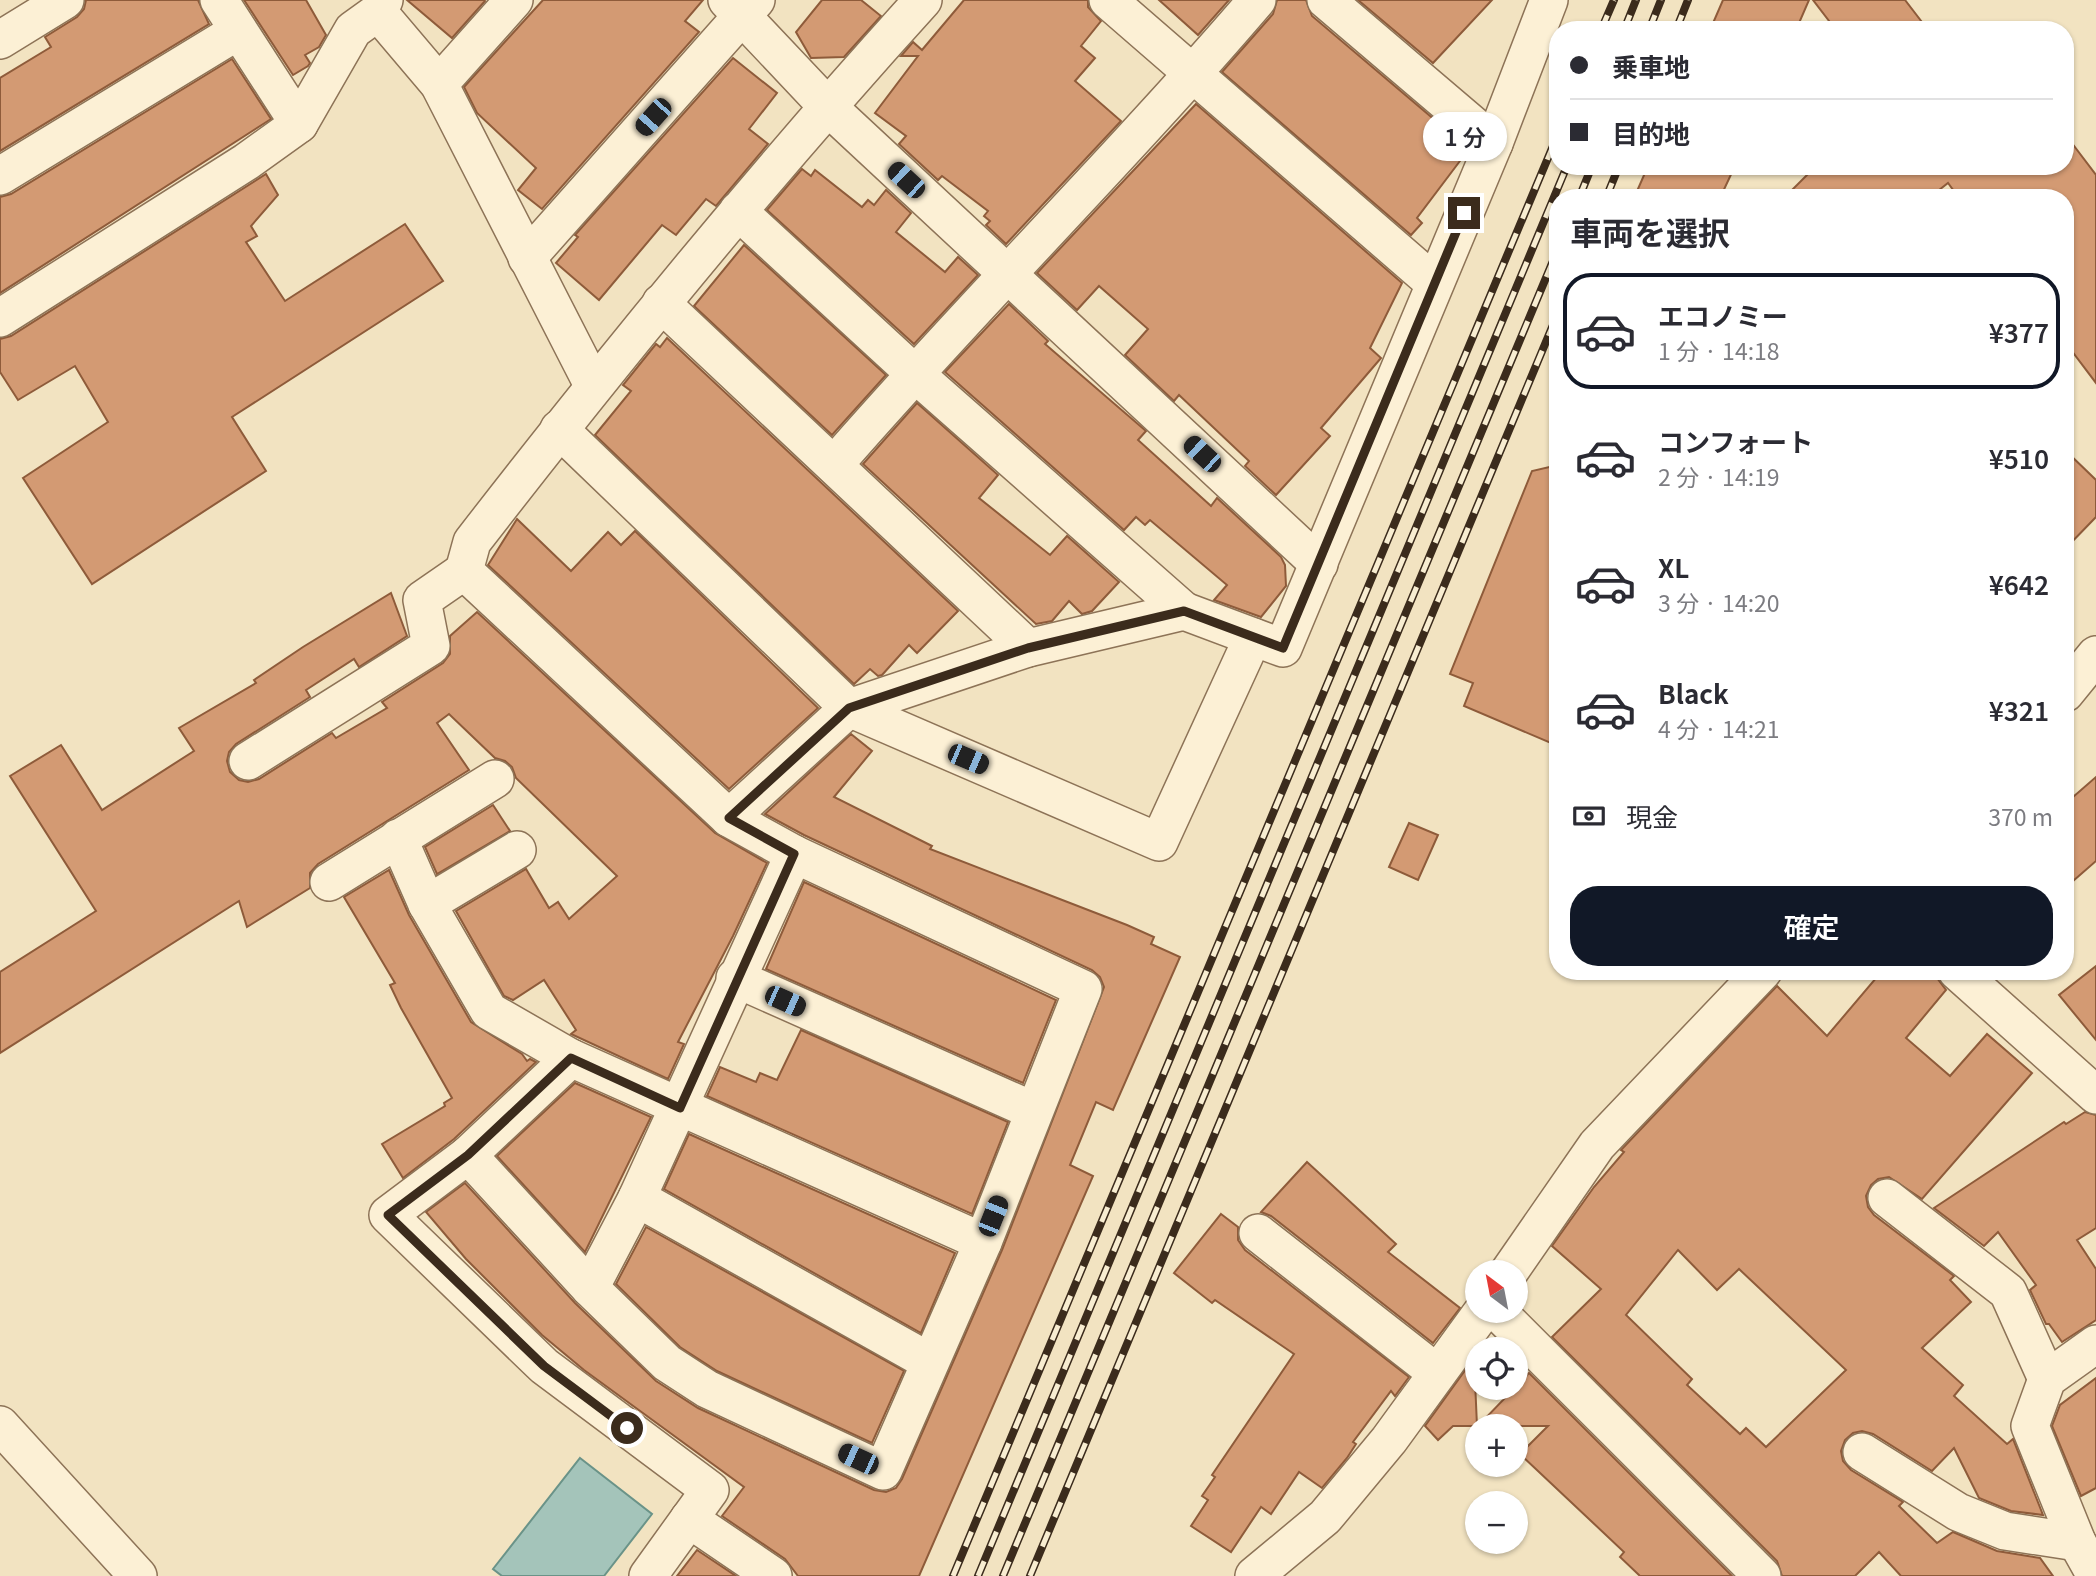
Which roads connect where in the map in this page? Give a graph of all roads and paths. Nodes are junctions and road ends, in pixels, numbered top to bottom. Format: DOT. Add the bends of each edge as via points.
graph roads {
  1 [pos="65,0"];
  2 [pos="219,0"];
  3 [pos="514,0"];
  4 [pos="923,0"];
  5 [pos="1108,0"];
  6 [pos="1257,0"];
  7 [pos="1326,0"];
  8 [pos="1549,0"];
  9 [pos="381,6"];
  10 [pos="742,6"];
  11 [pos="238,31"];
  12 [pos="0,40"];
  13 [pos="1194,74"];
  14 [pos="439,84"];
  15 [pos="827,106"];
  16 [pos="299,124"];
  17 [pos="1494,143"];
  18 [pos="0,176"];
  19 [pos="738,211"];
  20 [pos="527,258"];
  21 [pos="1006,272"];
  22 [pos="1433,282"];
  23 [pos="661,303"];
  24 [pos="0,318"];
  25 [pos="914,373"];
  26 [pos="593,386"];
  27 [pos="559,429"];
  28 [pos="834,465"];
  29 [pos="1319,564"];
  30 [pos="464,571"];
  31 [pos="1184,611"];
  32 [pos="1253,637"];
  33 [pos="1028,648"];
  34 [pos="2096,655"];
  35 [pos="2074,682"];
  36 [pos="849,708"];
  37 [pos="248,761"];
  38 [pos="495,779"];
  39 [pos="729,818"];
  40 [pos="398,838"];
  41 [pos="517,850"];
  42 [pos="794,854"];
  43 [pos="329,882"];
  44 [pos="427,904"];
  45 [pos="735,978"];
  46 [pos="1754,980"];
  47 [pos="1967,980"];
  48 [pos="571,1058"];
  49 [pos="2096,1095"];
  50 [pos="680,1108"];
  51 [pos="1034,1111"];
  52 [pos="468,1155"];
  53 [pos="637,1198"];
  54 [pos="1887,1198"];
  55 [pos="1258,1233"];
  56 [pos="983,1242"];
  57 [pos="1517,1260"];
  58 [pos="590,1288"];
  59 [pos="1474,1323"];
  60 [pos="1509,1323"];
  61 [pos="2096,1344"];
  62 [pos="930,1362"];
  63 [pos="1437,1373"];
  64 [pos="2047,1379"];
  65 [pos="0,1425"];
  66 [pos="1862,1452"];
  67 [pos="689,1518"];
  68 [pos="2077,1542"];
  69 [pos="138,1576"];
  70 [pos="648,1576"];
  71 [pos="773,1576"];
  72 [pos="1254,1576"];
  73 [pos="1762,1576"];
  74 [pos="2096,1576"];
  1 -- 12 [label="street"];
  2 -- 11 [label="street"];
  3 -- 14 [label="street"];
  4 -- 15 [label="street"];
  5 -- 13 [label="street"];
  6 -- 13 [label="street"];
  7 -- 17 [label="street"];
  8 -- 17 [label="street"];
  9 -- 14 [label="street"];
  9 -- 16 [label="street" via="353,30"];
  10 -- 15 [label="street"];
  10 -- 20 [label="street"];
  11 -- 16 [label="street"];
  11 -- 18 [label="street"];
  13 -- 21 [label="street"];
  13 -- 22 [label="street"];
  14 -- 20 [label="street"];
  15 -- 19 [label="street"];
  15 -- 21 [label="street"];
  16 -- 24 [label="street"];
  17 -- 22 [label="street"];
  19 -- 23 [label="street"];
  19 -- 25 [label="street"];
  20 -- 26 [label="street"];
  21 -- 25 [label="street"];
  21 -- 29 [label="street"];
  22 -- 29 [label="street"];
  23 -- 26 [label="street"];
  23 -- 28 [label="street"];
  25 -- 28 [label="street"];
  25 -- 31 [label="street"];
  26 -- 27 [label="street"];
  27 -- 30 [label="street" via="472,542"];
  27 -- 36 [label="street"];
  28 -- 33 [label="street"];
  29 -- 32 [label="street" via="1283,648"];
  30 -- 37 [label="street" via="422,600 431,646"];
  30 -- 39 [label="street"];
  31 -- 32 [label="street"];
  31 -- 33 [label="street"];
  32 -- 36 [label="street" via="1158,842"];
  33 -- 36 [label="street"];
  34 -- 35 [label="street"];
  36 -- 39 [label="street"];
  38 -- 40 [label="street"];
  39 -- 42 [label="street"];
  40 -- 43 [label="street"];
  40 -- 44 [label="street"];
  41 -- 44 [label="street"];
  42 -- 45 [label="street"];
  42 -- 51 [label="street" via="1083,989"];
  44 -- 48 [label="street" via="489,1011"];
  45 -- 50 [label="street"];
  45 -- 51 [label="street"];
  46 -- 57 [label="street" via="1597,1145"];
  47 -- 49 [label="street"];
  48 -- 50 [label="street"];
  48 -- 52 [label="street"];
  50 -- 53 [label="street"];
  50 -- 56 [label="street"];
  51 -- 56 [label="street"];
  52 -- 58 [label="street"];
  52 -- 67 [label="street" via="388,1215 544,1366 710,1490"];
  53 -- 58 [label="street"];
  53 -- 62 [label="street"];
  54 -- 64 [label="street" via="2008,1292"];
  55 -- 63 [label="street"];
  56 -- 62 [label="street"];
  58 -- 62 [label="street" via="667,1363 707,1389 883,1471"];
  59 -- 63 [label="street"];
  60 -- 73 [label="street"];
  61 -- 64 [label="street"];
  63 -- 72 [label="street" via="1325,1517"];
  64 -- 68 [label="street" via="2030,1426"];
  65 -- 69 [label="street"];
  66 -- 68 [label="street" via="1958,1512 2005,1531"];
  67 -- 70 [label="street"];
  67 -- 71 [label="street"];
  68 -- 74 [label="street"];
}
